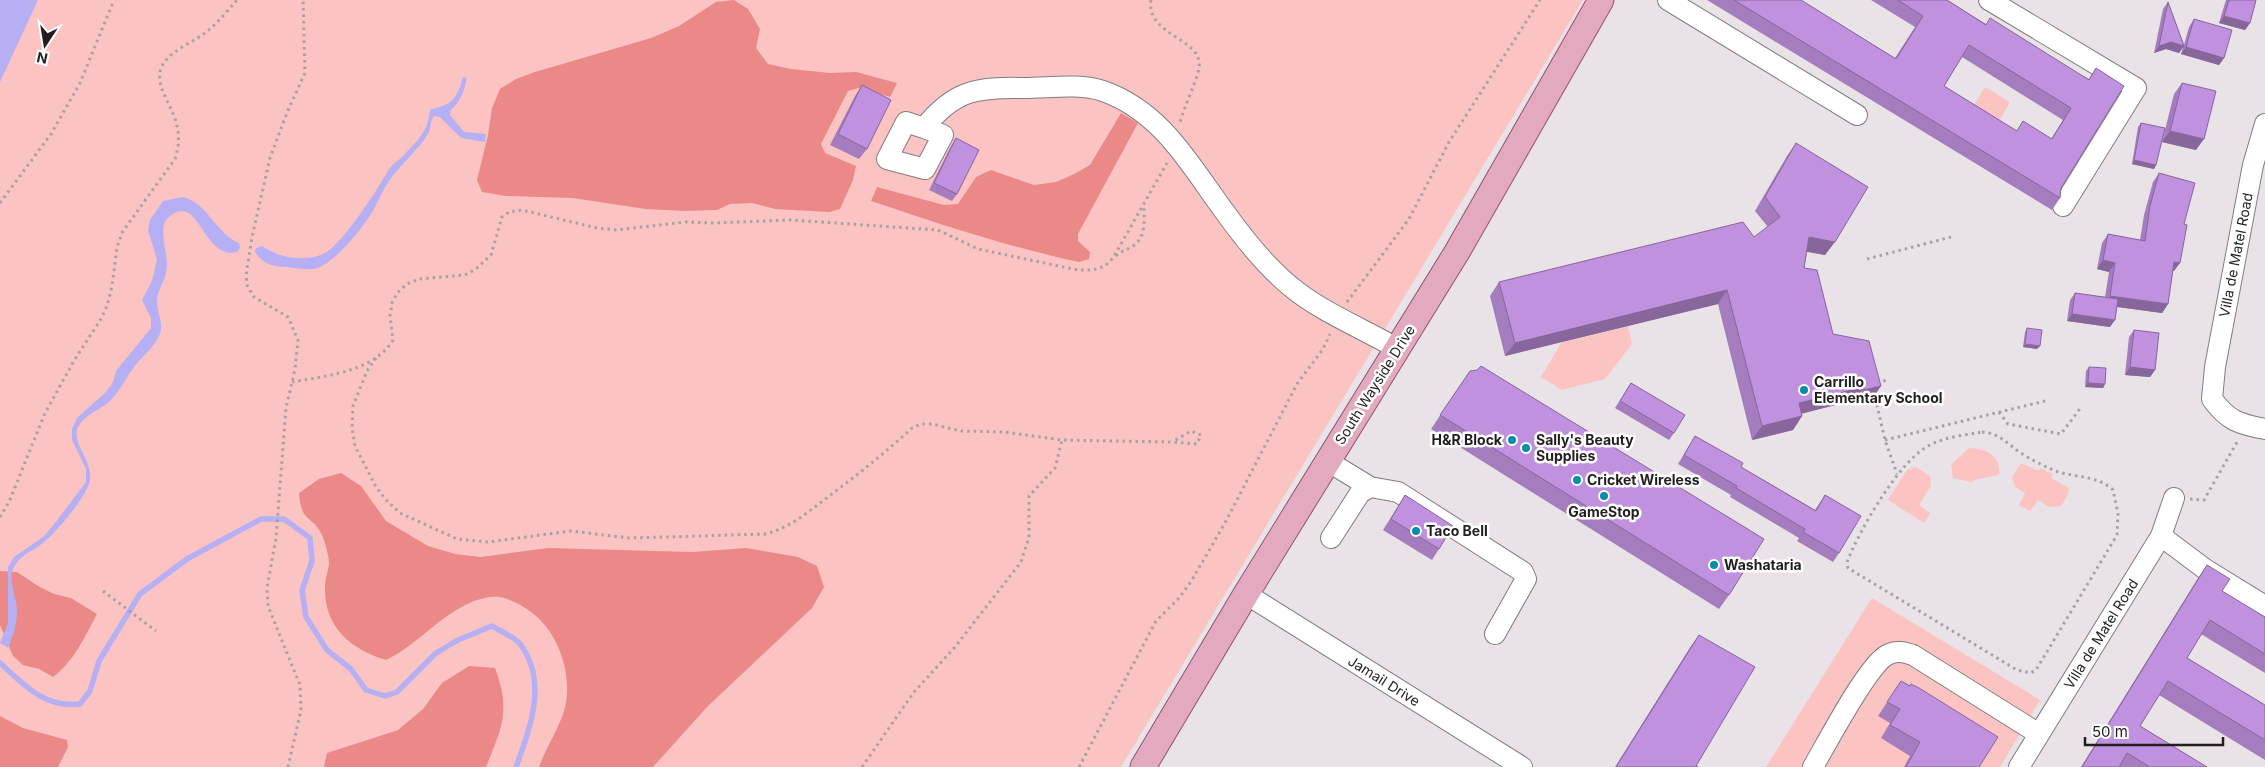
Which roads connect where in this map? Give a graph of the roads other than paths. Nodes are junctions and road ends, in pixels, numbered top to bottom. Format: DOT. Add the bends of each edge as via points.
graph roads {
  1 [pos="1601,0"];
  2 [pos="1668,0"];
  3 [pos="1989,0"];
  4 [pos="1858,115"];
  5 [pos="2265,124"];
  6 [pos="924,128"];
  7 [pos="2259,167"];
  8 [pos="2063,206"];
  9 [pos="1398,349"];
  10 [pos="2255,428"];
  11 [pos="1328,462"];
  12 [pos="1370,487"];
  13 [pos="2174,498"];
  14 [pos="2161,536"];
  15 [pos="1332,538"];
  16 [pos="1246,594"];
  17 [pos="2265,606"];
  18 [pos="1495,634"];
  19 [pos="2039,734"];
  20 [pos="1144,767"];
  21 [pos="1522,767"];
  22 [pos="1813,767"];
  23 [pos="2019,767"];
  1 -- 9 [label="main road, South Wayside Drive"];
  2 -- 4 [label="street"];
  3 -- 8 [label="street" via="2136,88"];
  5 -- 7 [label="street, Villa de Matel Road"];
  6 -- 9 [label="street" via="949,102 976,90 1083,88 1102,91 1141,111 1176,142 1227,215 1290,286"];
  7 -- 10 [label="street, Villa de Matel Road" via="2215,367 2212,399 2233,421"];
  9 -- 11 [label="main road, South Wayside Drive"];
  11 -- 12 [label="street"];
  11 -- 16 [label="main road, South Wayside Drive"];
  12 -- 15 [label="street" via="1360,493"];
  12 -- 18 [label="street" via="1398,492 1523,572 1526,580 1523,588"];
  13 -- 14 [label="street, Villa de Matel Road"];
  14 -- 17 [label="street"];
  14 -- 19 [label="street, Villa de Matel Road"];
  16 -- 20 [label="main road, South Wayside Drive"];
  16 -- 21 [label="street, Jamail Drive"];
  19 -- 22 [label="street" via="1913,655 1899,651 1887,655 1871,670"];
  19 -- 23 [label="street, Villa de Matel Road"];
}
